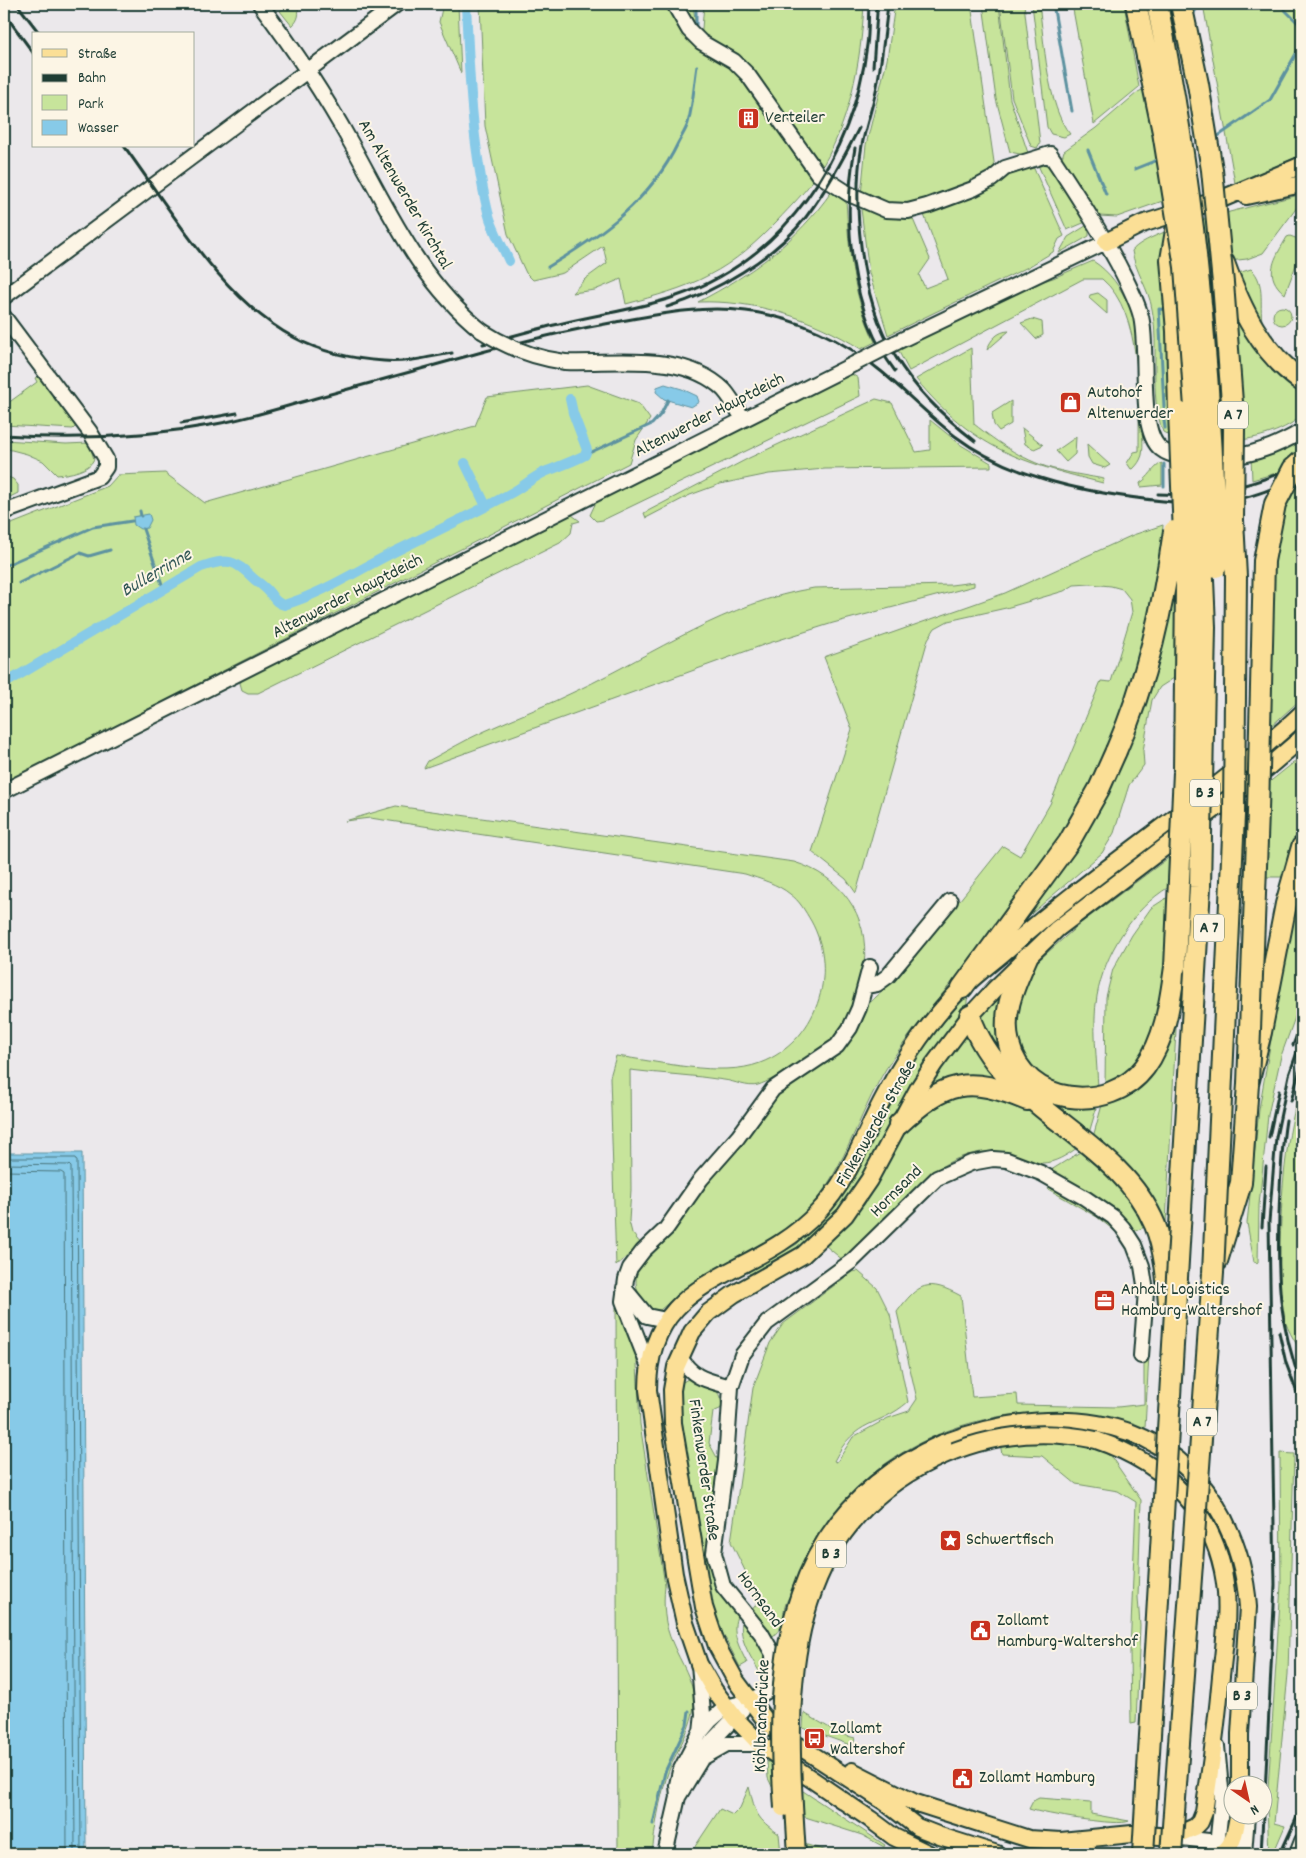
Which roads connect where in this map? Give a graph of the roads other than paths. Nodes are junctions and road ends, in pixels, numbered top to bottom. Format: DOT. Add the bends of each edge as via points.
graph roads {
  1 [pos="260,4"];
  2 [pos="397,4"];
  3 [pos="674,4"];
  4 [pos="1136,4"];
  5 [pos="1157,4"];
  6 [pos="1181,4"];
  7 [pos="308,70"];
  8 [pos="1302,165"];
  9 [pos="1302,178"];
  10 [pos="1302,184"];
  11 [pos="1285,188"];
  12 [pos="1224,198"];
  13 [pos="1178,218"];
  14 [pos="1106,242"];
  15 [pos="1220,254"];
  16 [pos="4,297"];
  17 [pos="4,317"];
  18 [pos="1302,381"];
  19 [pos="743,419"];
  20 [pos="1302,431"];
  21 [pos="1302,461"];
  22 [pos="1181,487"];
  23 [pos="4,512"];
  24 [pos="1302,712"];
  25 [pos="1302,738"];
  26 [pos="4,791"];
  27 [pos="1302,847"];
  28 [pos="950,901"];
  29 [pos="1027,957"];
  30 [pos="870,967"];
  31 [pos="988,967"];
  32 [pos="865,986"];
  33 [pos="962,988"];
  34 [pos="970,1016"];
  35 [pos="1248,1084"];
  36 [pos="1040,1106"];
  37 [pos="899,1124"];
  38 [pos="1213,1273"];
  39 [pos="624,1288"];
  40 [pos="666,1320"];
  41 [pos="1141,1356"];
  42 [pos="680,1357"];
  43 [pos="648,1364"];
  44 [pos="1173,1366"];
  45 [pos="730,1387"];
  46 [pos="1097,1433"];
  47 [pos="700,1664"];
  48 [pos="750,1701"];
  49 [pos="731,1712"];
  50 [pos="700,1733"];
  51 [pos="1216,1734"];
  52 [pos="760,1744"];
  53 [pos="702,1759"];
  54 [pos="822,1760"];
  55 [pos="1241,1776"];
  56 [pos="678,1797"];
  57 [pos="884,1802"];
  58 [pos="870,1819"];
  59 [pos="1236,1826"];
  60 [pos="1246,1826"];
  61 [pos="1099,1837"];
  62 [pos="1302,1841"];
  63 [pos="1083,1844"];
  64 [pos="1172,1846"];
  65 [pos="1222,1851"];
  66 [pos="665,1854"];
  67 [pos="786,1854"];
  68 [pos="797,1854"];
  69 [pos="929,1854"];
  70 [pos="967,1854"];
  71 [pos="997,1854"];
  72 [pos="1065,1854"];
  73 [pos="1143,1854"];
  74 [pos="1154,1854"];
  75 [pos="1244,1854"];
  76 [pos="1297,1854"];
  1 -- 7 [label="street, Am Altenwerder Kirchtal"];
  2 -- 7 [label="street"];
  3 -- 14 [label="street" via="689,30 701,42 734,61 748,75 818,174 849,194 886,210 908,211 973,189 1005,168 1050,154"];
  4 -- 13 [label="highway, A 7, bridge"];
  5 -- 74 [label="highway, A 7, bridge" via="1188,176 1203,314 1215,507 1217,674 1207,972"];
  6 -- 15 [label="highway, A 7, bridge" via="1211,162"];
  7 -- 16 [label="street"];
  7 -- 19 [label="street, Am Altenwerder Kirchtal, bridge" via="422,268 454,307 482,331 528,354 565,362 654,363 684,368 717,384"];
  8 -- 12 [label="main road"];
  9 -- 11 [label="street"];
  10 -- 11 [label="main road"];
  11 -- 12 [label="main road" via="1259,195"];
  12 -- 14 [label="main road" via="1156,219"];
  13 -- 22 [label="highway, bridge" via="1171,260"];
  13 -- 44 [label="highway, A 7, bridge" via="1194,385 1205,626 1200,886"];
  14 -- 19 [label="street, Altenwerder Hauptdeich, bridge"];
  14 -- 20 [label="street" via="1141,315 1148,421 1156,445 1176,455 1213,459 1258,451"];
  15 -- 18 [label="highway, bridge" via="1259,339 1271,355"];
  15 -- 38 [label="highway, A 7, bridge" via="1234,429 1236,675 1234,815"];
  17 -- 23 [label="street" via="103,450 106,467 95,479"];
  19 -- 26 [label="street, Altenwerder Hauptdeich"];
  21 -- 35 [label="highway, bridge" via="1293,469 1275,504 1264,561"];
  22 -- 29 [label="highway, bridge" via="1186,585 1184,772 1175,967 1161,1036 1154,1053 1134,1080 1107,1095 1090,1099 1050,1092 1027,1075 1009,1045 1006,1017"];
  22 -- 33 [label="highway, bridge" via="1163,604 1135,702 1116,751 1069,842"];
  24 -- 31 [label="main road, Finkenwerder Straße / B 3" via="1249,759 1049,913"];
  25 -- 29 [label="main road, Finkenwerder Straße / B 3" via="1253,780 1091,902"];
  27 -- 35 [label="highway, bridge" via="1286,904"];
  28 -- 32 [label="street" via="888,976 877,984"];
  29 -- 34 [label="main road, Finkenwerder Straße / B 3"];
  30 -- 32 [label="street, Finkenwerder Straße"];
  31 -- 33 [label="main road, Finkenwerder Straße / B 3"];
  31 -- 34 [label="main road, Finkenwerder Straße" via="974,994"];
  32 -- 39 [label="street, Finkenwerder Straße" via="850,1028 837,1046 774,1090 701,1178 666,1229 635,1260"];
  33 -- 40 [label="main road, Finkenwerder Straße / B 3" via="904,1062 843,1179 819,1212 776,1247 696,1290"];
  34 -- 36 [label="highway" via="995,1059"];
  34 -- 37 [label="main road, Finkenwerder Straße / B 3" via="934,1064"];
  35 -- 38 [label="highway, bridge" via="1240,1183"];
  36 -- 37 [label="highway" via="998,1089 962,1085 932,1096"];
  36 -- 44 [label="highway, bridge" via="1121,1173 1154,1223 1167,1278"];
  37 -- 42 [label="main road, Finkenwerder Straße / B 3" via="869,1180 834,1227 803,1254 719,1303 698,1323"];
  38 -- 64 [label="highway, A 7, bridge"];
  39 -- 40 [label="street" via="647,1316"];
  39 -- 43 [label="street, Finkenwerder Straße" via="624,1306"];
  40 -- 43 [label="main road, Finkenwerder Straße / B 3"];
  41 -- 45 [label="street, Hornsand" via="1146,1291 1142,1266 1123,1228 1113,1217 1041,1173 1007,1160 993,1159 971,1163 937,1178 852,1261 767,1322 742,1355"];
  42 -- 45 [label="street" via="697,1377"];
  42 -- 48 [label="main road, Finkenwerder Straße / B 3" via="672,1390 673,1423 704,1607 722,1656"];
  43 -- 47 [label="main road, Finkenwerder Straße / B 3" via="649,1404 670,1550 685,1623"];
  44 -- 73 [label="highway, A 7, bridge"];
  45 -- 48 [label="street, Hornsand" via="726,1460 714,1542 715,1562 723,1586 761,1632 775,1662 774,1687"];
  46 -- 51 [label="main road, B 3" via="1170,1480 1198,1513 1212,1538 1224,1578 1226,1606"];
  46 -- 55 [label="main road, B 3" via="1120,1430 1145,1439 1182,1465 1213,1500 1236,1543 1248,1607 1240,1734"];
  46 -- 67 [label="main road, Köhlbrandbrücke / B 3, bridge" via="1062,1422 1028,1423 956,1438 919,1454 887,1475 836,1525 816,1556 803,1586 784,1653 780,1687 780,1744"];
  46 -- 68 [label="main road, Köhlbrandbrücke / B 3, bridge" via="1021,1434 957,1449 923,1465 889,1488 841,1538 812,1596 794,1671 791,1736"];
  47 -- 49 [label="main road, Finkenwerder Straße / B 3"];
  47 -- 50 [label="street, Finkenwerder Straße" via="703,1714"];
  48 -- 49 [label="street"];
  48 -- 54 [label="main road, Finkenwerder Straße / B 3" via="782,1735"];
  49 -- 50 [label="street" via="710,1721"];
  49 -- 52 [label="main road, Finkenwerder Straße / B 3"];
  49 -- 53 [label="street"];
  50 -- 56 [label="street" via="680,1771"];
  51 -- 64 [label="main road, B 3" via="1203,1817"];
  51 -- 65 [label="street" via="1222,1799"];
  52 -- 53 [label="street" via="727,1744"];
  52 -- 58 [label="main road, Finkenwerder Straße / B 3"];
  53 -- 56 [label="street"];
  54 -- 57 [label="main road, Finkenwerder Straße / B 3"];
  54 -- 61 [label="main road, Finkenwerder Straße / B 3" via="836,1763 914,1802 1012,1836 1048,1841"];
  56 -- 66 [label="street"];
  57 -- 63 [label="main road, Finkenwerder Straße / B 3" via="1009,1844 1043,1849"];
  57 -- 71 [label="main road, Finkenwerder Straße / B 3" via="927,1832"];
  58 -- 69 [label="main road, Finkenwerder Straße / B 3" via="894,1837"];
  58 -- 70 [label="main road, Finkenwerder Straße / B 3"];
  59 -- 65 [label="main road"];
  60 -- 75 [label="street"];
  61 -- 63 [label="main road, Finkenwerder Straße / B 3"];
  61 -- 64 [label="main road, Finkenwerder Straße / B 3" via="1132,1834"];
  62 -- 76 [label="street"];
  63 -- 72 [label="main road, Finkenwerder Straße / B 3"];
  64 -- 65 [label="street, B 3"];
}
